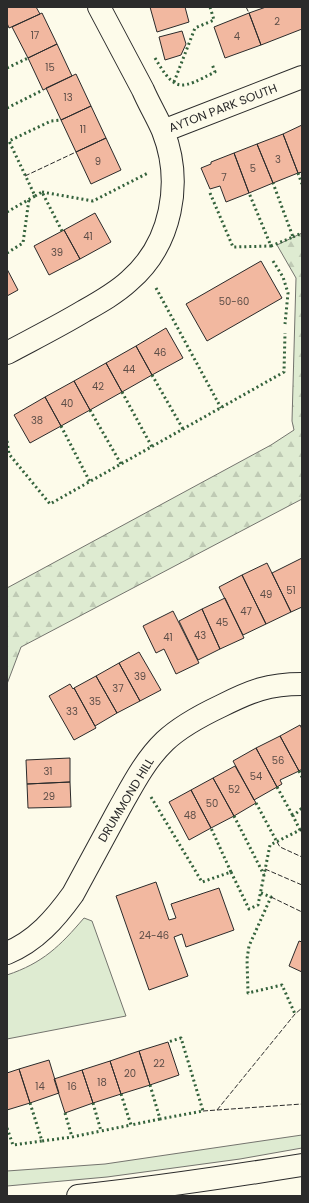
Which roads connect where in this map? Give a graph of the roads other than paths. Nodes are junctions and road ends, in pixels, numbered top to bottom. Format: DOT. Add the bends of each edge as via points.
graph roads {
  1 [pos="99,7"];
  2 [pos="302,77"];
  3 [pos="163,131"];
  4 [pos="7,353"];
  5 [pos="302,684"];
  6 [pos="7,953"];
  7 [pos="302,1165"];
  8 [pos="78,1196"];
  1 -- 3 [label="street, AYTON PARK SOUTH"];
  2 -- 3 [label="street, AYTON PARK SOUTH"];
  3 -- 4 [label="street" via="173,180 172,197 164,231 145,264 109,296"];
  5 -- 6 [label="street, DRUMMOND HILL" via="268,686 248,692 189,724 165,741 132,786 73,894 62,909 36,936"];
  7 -- 8 [label="street" via="224,1178"];
}
